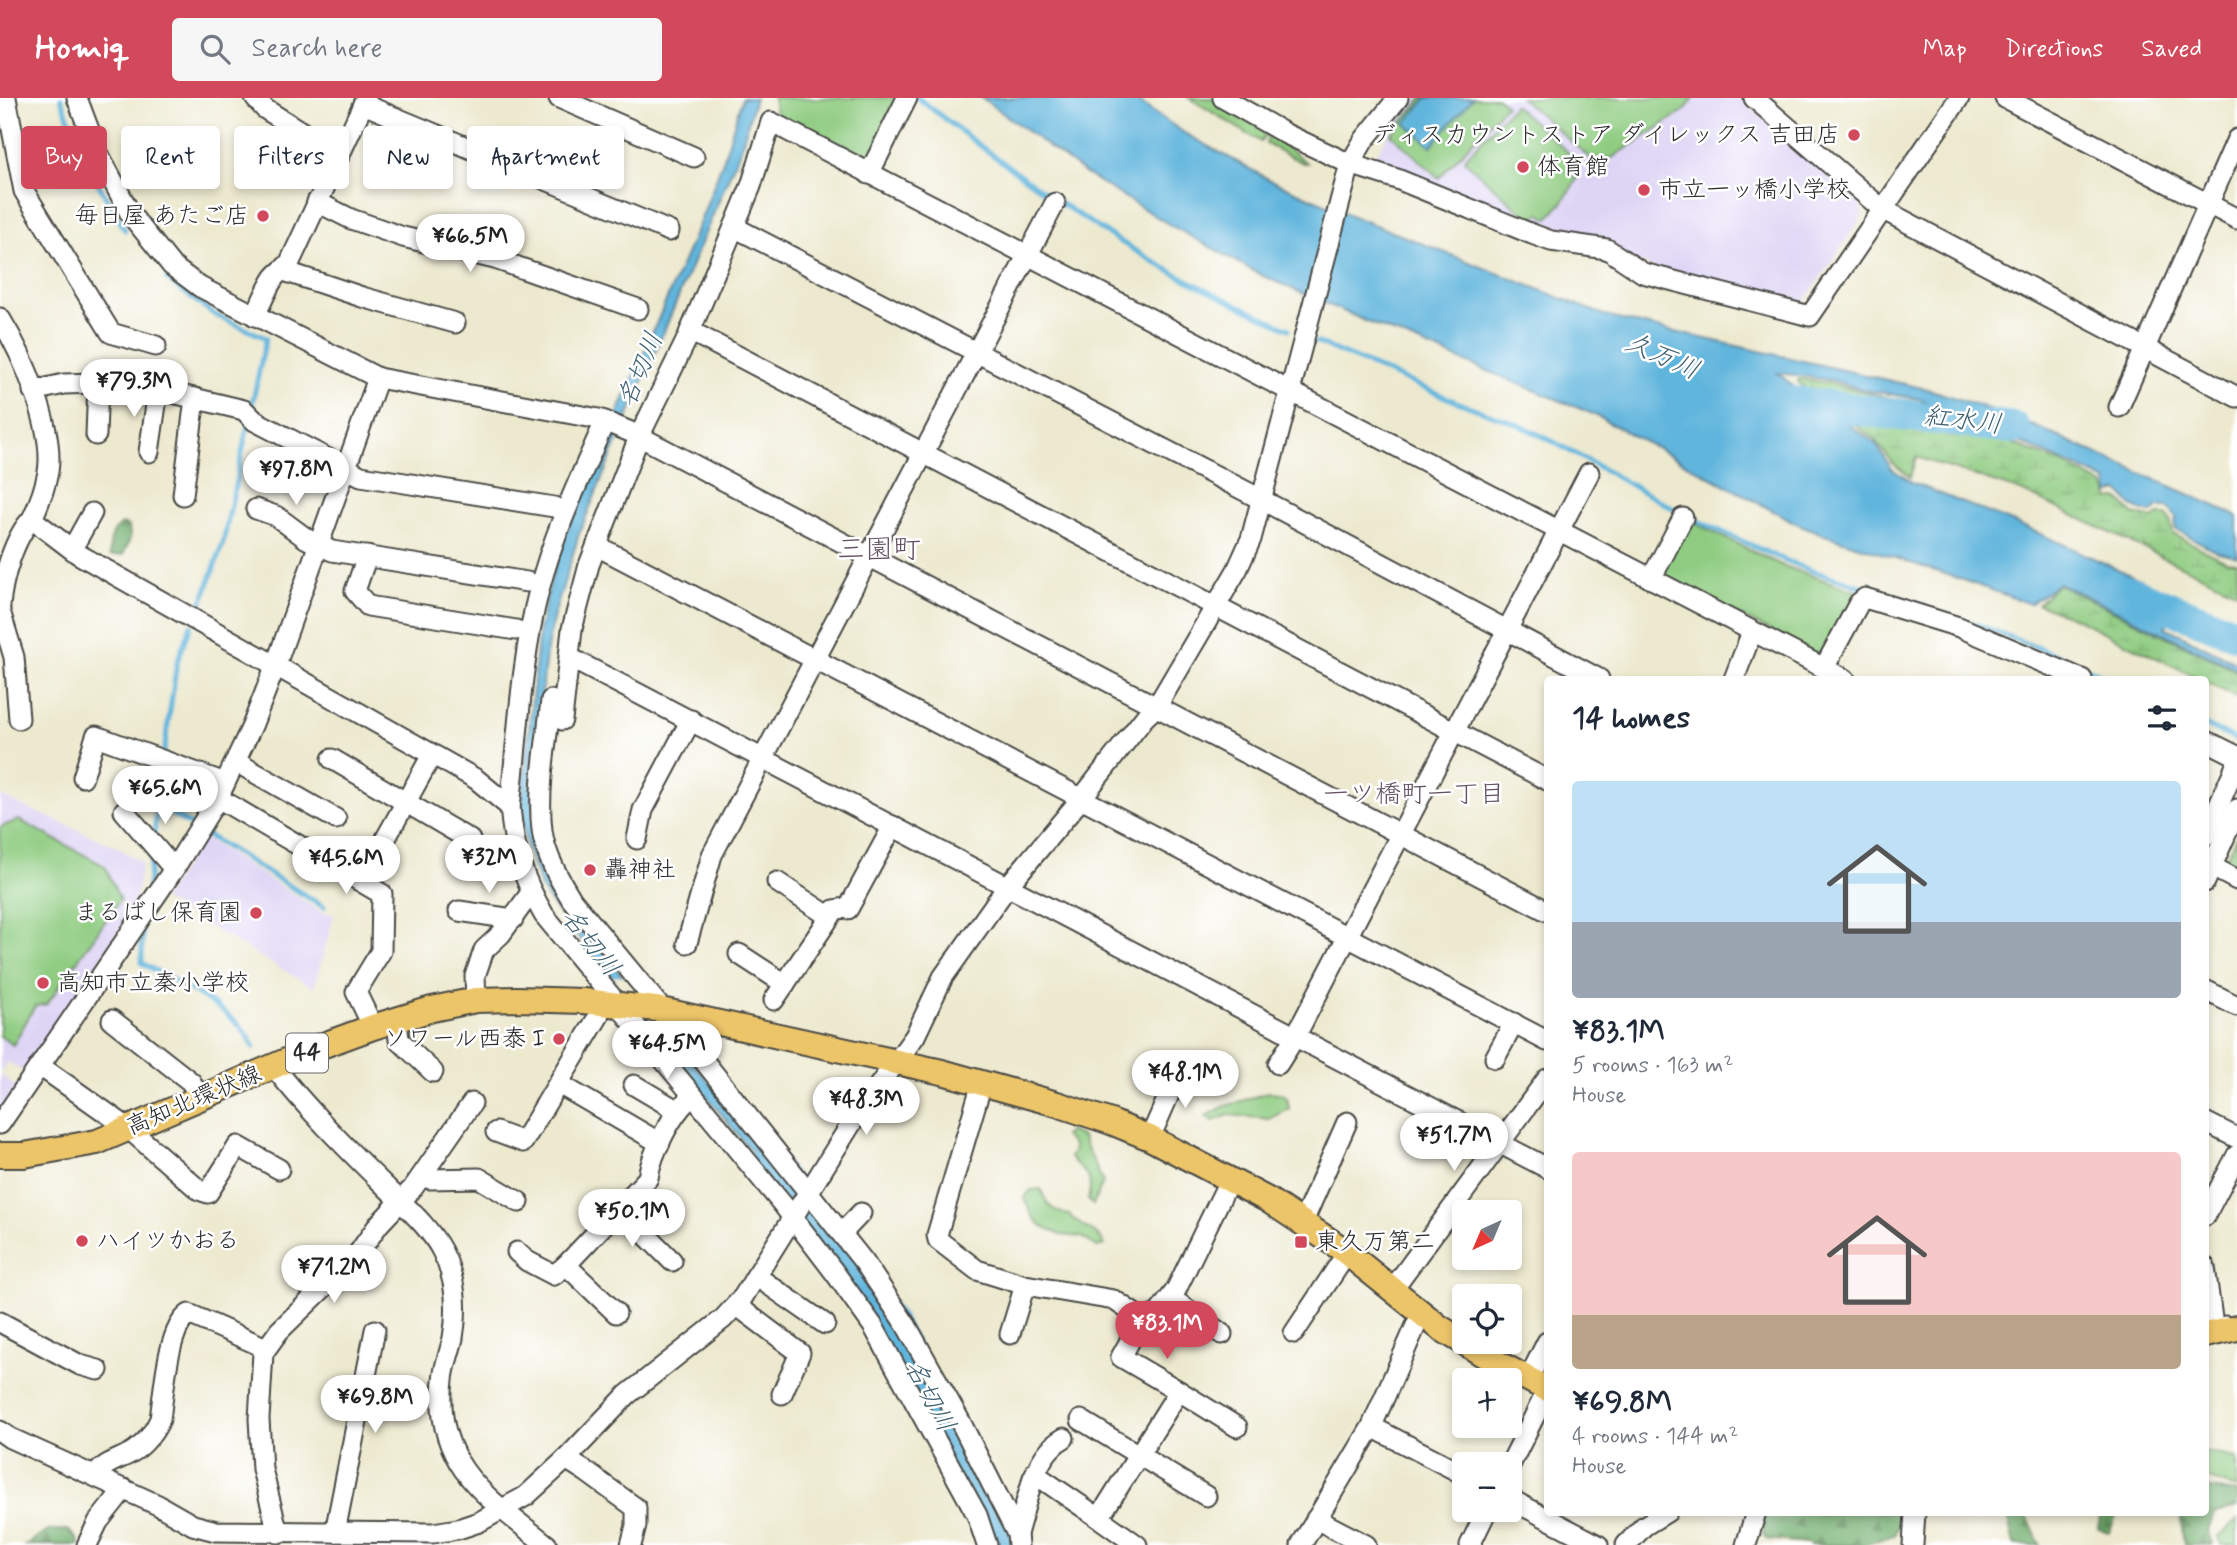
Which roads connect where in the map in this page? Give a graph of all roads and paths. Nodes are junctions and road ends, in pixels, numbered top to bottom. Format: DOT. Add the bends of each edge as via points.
graph roads {
  1 [pos="6,98"];
  2 [pos="78,98"];
  3 [pos="255,98"];
  4 [pos="559,98"];
  5 [pos="907,98"];
  6 [pos="1223,98"];
  7 [pos="1754,98"];
  8 [pos="1959,98"];
  9 [pos="2005,98"];
  10 [pos="1393,100"];
  11 [pos="365,101"];
  12 [pos="292,126"];
  13 [pos="349,134"];
  14 [pos="2237,139"];
  15 [pos="694,157"];
  16 [pos="1350,164"];
  17 [pos="869,174"];
  18 [pos="323,189"];
  19 [pos="317,202"];
  20 [pos="1055,204"];
  21 [pos="2209,204"];
  22 [pos="1882,209"];
  23 [pos="2237,219"];
  24 [pos="734,228"];
  25 [pos="669,231"];
  26 [pos="1027,254"];
  27 [pos="284,271"];
  28 [pos="638,309"];
  29 [pos="256,316"];
  30 [pos="0,318"];
  31 [pos="455,323"];
  32 [pos="690,331"];
  33 [pos="156,345"];
  34 [pos="2144,349"];
  35 [pos="976,354"];
  36 [pos="378,378"];
  37 [pos="98,383"];
  38 [pos="33,391"];
  39 [pos="158,391"];
  40 [pos="1289,391"];
  41 [pos="2237,397"];
  42 [pos="195,398"];
  43 [pos="2119,407"];
  44 [pos="606,422"];
  45 [pos="634,434"];
  46 [pos="96,435"];
  47 [pos="149,452"];
  48 [pos="923,454"];
  49 [pos="347,469"];
  50 [pos="1589,473"];
  51 [pos="183,495"];
  52 [pos="1262,500"];
  53 [pos="554,507"];
  54 [pos="256,509"];
  55 [pos="91,512"];
  56 [pos="1683,518"];
  57 [pos="32,519"];
  58 [pos="1560,532"];
  59 [pos="319,545"];
  60 [pos="597,546"];
  61 [pos="72,549"];
  62 [pos="368,556"];
  63 [pos="869,556"];
  64 [pos="1651,579"];
  65 [pos="527,582"];
  66 [pos="0,606"];
  67 [pos="1216,607"];
  68 [pos="0,611"];
  69 [pos="516,630"];
  70 [pos="1507,631"];
  71 [pos="1752,632"];
  72 [pos="570,658"];
  73 [pos="815,658"];
  74 [pos="275,667"];
  75 [pos="1824,668"];
  76 [pos="1593,676"];
  77 [pos="1735,676"];
  78 [pos="1839,676"];
  79 [pos="2075,676"];
  80 [pos="1157,706"];
  81 [pos="19,719"];
  82 [pos="562,720"];
  83 [pos="691,720"];
  84 [pos="1454,731"];
  85 [pos="2209,742"];
  86 [pos="432,755"];
  87 [pos="2237,756"];
  88 [pos="763,757"];
  89 [pos="332,759"];
  90 [pos="236,762"];
  91 [pos="2237,763"];
  92 [pos="83,776"];
  93 [pos="1544,778"];
  94 [pos="222,790"];
  95 [pos="1081,799"];
  96 [pos="405,802"];
  97 [pos="510,807"];
  98 [pos="2237,809"];
  99 [pos="124,811"];
  100 [pos="336,819"];
  101 [pos="893,826"];
  102 [pos="2209,827"];
  103 [pos="1401,833"];
  104 [pos="386,838"];
  105 [pos="637,839"];
  106 [pos="470,840"];
  107 [pos="2209,867"];
  108 [pos="174,869"];
  109 [pos="2209,872"];
  110 [pos="2237,880"];
  111 [pos="776,882"];
  112 [pos="1007,887"];
  113 [pos="533,895"];
  114 [pos="1544,909"];
  115 [pos="460,911"];
  116 [pos="830,917"];
  117 [pos="513,919"];
  118 [pos="1347,937"];
  119 [pos="687,943"];
  120 [pos="739,954"];
  121 [pos="2209,992"];
  122 [pos="476,1000"];
  123 [pos="615,1004"];
  124 [pos="2237,1006"];
  125 [pos="660,1010"];
  126 [pos="112,1020"];
  127 [pos="397,1020"];
  128 [pos="1514,1023"];
  129 [pos="373,1027"];
  130 [pos="1295,1037"];
  131 [pos="1544,1039"];
  132 [pos="1495,1058"];
  133 [pos="897,1062"];
  134 [pos="1278,1064"];
  135 [pos="1182,1065"];
  136 [pos="40,1066"];
  137 [pos="274,1067"];
  138 [pos="433,1072"];
  139 [pos="982,1083"];
  140 [pos="1544,1083"];
  141 [pos="559,1084"];
  142 [pos="635,1085"];
  143 [pos="693,1096"];
  144 [pos="199,1097"];
  145 [pos="472,1103"];
  146 [pos="678,1111"];
  147 [pos="1347,1122"];
  148 [pos="0,1124"];
  149 [pos="2209,1124"];
  150 [pos="128,1128"];
  151 [pos="496,1132"];
  152 [pos="1150,1138"];
  153 [pos="2237,1138"];
  154 [pos="660,1143"];
  155 [pos="1501,1144"];
  156 [pos="0,1155"];
  157 [pos="2237,1155"];
  158 [pos="1544,1166"];
  159 [pos="279,1169"];
  160 [pos="423,1176"];
  161 [pos="1230,1179"];
  162 [pos="807,1193"];
  163 [pos="401,1201"];
  164 [pos="519,1202"];
  165 [pos="2209,1205"];
  166 [pos="620,1208"];
  167 [pos="861,1213"];
  168 [pos="795,1215"];
  169 [pos="1302,1224"];
  170 [pos="842,1233"];
  171 [pos="517,1252"];
  172 [pos="1347,1253"];
  173 [pos="672,1261"];
  174 [pos="566,1265"];
  175 [pos="756,1276"];
  176 [pos="1025,1285"];
  177 [pos="2209,1286"];
  178 [pos="1392,1290"];
  179 [pos="1171,1298"];
  180 [pos="736,1305"];
  181 [pos="616,1313"];
  182 [pos="1421,1314"];
  183 [pos="1142,1319"];
  184 [pos="2237,1319"];
  185 [pos="0,1322"];
  186 [pos="825,1324"];
  187 [pos="375,1330"];
  188 [pos="2219,1332"];
  189 [pos="1010,1334"];
  190 [pos="1222,1334"];
  191 [pos="1294,1334"];
  192 [pos="266,1348"];
  193 [pos="1544,1364"];
  194 [pos="98,1370"];
  195 [pos="1541,1386"];
  196 [pos="1179,1391"];
  197 [pos="782,1394"];
  198 [pos="1081,1420"];
  199 [pos="1237,1427"];
  200 [pos="1371,1427"];
  201 [pos="2,1435"];
  202 [pos="1064,1438"];
  203 [pos="1515,1452"];
  204 [pos="1139,1455"];
  205 [pos="566,1459"];
  206 [pos="1452,1468"];
  207 [pos="95,1476"];
  208 [pos="1033,1478"];
  209 [pos="124,1489"];
  210 [pos="1206,1496"];
  211 [pos="1522,1505"];
  212 [pos="503,1509"];
  213 [pos="1660,1516"];
  214 [pos="1755,1516"];
  215 [pos="1914,1516"];
  216 [pos="1100,1518"];
  217 [pos="1316,1519"];
  218 [pos="1481,1522"];
  219 [pos="335,1532"];
  220 [pos="278,1533"];
  221 [pos="252,1539"];
  222 [pos="300,1539"];
  223 [pos="378,1539"];
  224 [pos="1018,1540"];
  225 [pos="87,1545"];
  226 [pos="547,1545"];
  227 [pos="631,1545"];
  228 [pos="987,1545"];
  229 [pos="1137,1545"];
  230 [pos="1301,1545"];
  231 [pos="1366,1545"];
  232 [pos="1469,1545"];
  233 [pos="1598,1545"];
  234 [pos="1626,1545"];
  235 [pos="1746,1545"];
  236 [pos="1913,1545"];
  1 -- 33 [label="street" via="24,191 111,333"];
  2 -- 29 [label="street" via="112,181 158,251 191,282"];
  3 -- 12 [label="street"];
  4 -- 15 [label="street"];
  5 -- 17 [label="street"];
  6 -- 16 [label="street"];
  7 -- 22 [label="street"];
  8 -- 22 [label="street"];
  9 -- 21 [label="street"];
  10 -- 16 [label="street"];
  11 -- 13 [label="street"];
  11 -- 25 [label="street"];
  14 -- 21 [label="street"];
  16 -- 22 [label="street" via="1551,241 1606,249 1643,273 1810,316"];
  16 -- 40 [label="street"];
  17 -- 24 [label="street" via="771,122"];
  17 -- 26 [label="street"];
  18 -- 19 [label="street"];
  19 -- 27 [label="street"];
  19 -- 28 [label="street" via="403,237 495,259"];
  20 -- 26 [label="street"];
  21 -- 23 [label="street"];
  21 -- 34 [label="street"];
  22 -- 34 [label="street"];
  24 -- 32 [label="street"];
  24 -- 35 [label="street"];
  26 -- 35 [label="street"];
  26 -- 40 [label="street"];
  27 -- 29 [label="street" via="273,279"];
  27 -- 31 [label="street"];
  29 -- 36 [label="street"];
  30 -- 38 [label="street" via="15,342"];
  32 -- 45 [label="street"];
  32 -- 48 [label="street"];
  34 -- 41 [label="street"];
  34 -- 43 [label="street"];
  35 -- 48 [label="street"];
  35 -- 52 [label="street"];
  36 -- 44 [label="street"];
  36 -- 49 [label="street"];
  37 -- 38 [label="street"];
  37 -- 39 [label="street" via="126,382"];
  37 -- 46 [label="street"];
  38 -- 57 [label="street" via="46,435 48,470"];
  39 -- 42 [label="street"];
  39 -- 47 [label="street"];
  40 -- 52 [label="street"];
  40 -- 58 [label="street"];
  42 -- 49 [label="street" via="249,416"];
  42 -- 51 [label="street"];
  44 -- 45 [label="street"];
  44 -- 97 [label="street" via="570,502 539,589"];
  45 -- 60 [label="street"];
  45 -- 63 [label="street"];
  45 -- 125 [label="street" via="585,545 564,611 541,812 547,851 563,886"];
  48 -- 63 [label="street"];
  48 -- 67 [label="street"];
  49 -- 53 [label="street" via="361,476"];
  49 -- 59 [label="street"];
  50 -- 58 [label="street"];
  52 -- 67 [label="street" via="1247,549"];
  52 -- 70 [label="street"];
  54 -- 59 [label="street"];
  55 -- 61 [label="street"];
  56 -- 64 [label="street"];
  57 -- 61 [label="street"];
  57 -- 66 [label="street" via="17,542"];
  58 -- 64 [label="street"];
  58 -- 70 [label="street"];
  59 -- 62 [label="street"];
  59 -- 74 [label="street"];
  60 -- 72 [label="street" via="579,598"];
  60 -- 73 [label="street"];
  61 -- 74 [label="street"];
  62 -- 65 [label="street"];
  62 -- 69 [label="street" via="355,591 368,606"];
  63 -- 73 [label="street"];
  63 -- 80 [label="street"];
  64 -- 71 [label="street"];
  67 -- 80 [label="street"];
  67 -- 84 [label="street"];
  68 -- 81 [label="street" via="14,657"];
  70 -- 76 [label="street"];
  70 -- 84 [label="street"];
  71 -- 75 [label="street"];
  71 -- 77 [label="street"];
  72 -- 82 [label="street"];
  72 -- 83 [label="street"];
  73 -- 88 [label="street"];
  73 -- 95 [label="street"];
  74 -- 86 [label="street"];
  74 -- 90 [label="street"];
  75 -- 78 [label="street"];
  75 -- 79 [label="street" via="1865,598 1959,627"];
  80 -- 95 [label="street"];
  80 -- 103 [label="street"];
  83 -- 88 [label="street"];
  83 -- 105 [label="street" via="643,810"];
  84 -- 93 [label="street"];
  84 -- 103 [label="street"];
  85 -- 87 [label="street"];
  86 -- 96 [label="street"];
  86 -- 97 [label="street" via="476,779"];
  88 -- 101 [label="street"];
  88 -- 119 [label="street" via="712,855"];
  89 -- 96 [label="street"];
  90 -- 94 [label="street"];
  90 -- 100 [label="street"];
  91 -- 102 [label="street"];
  92 -- 94 [label="street" via="96,736"];
  94 -- 108 [label="street"];
  94 -- 129 [label="street" via="383,894 381,951 356,992"];
  95 -- 112 [label="street"];
  95 -- 118 [label="street"];
  96 -- 104 [label="street"];
  96 -- 106 [label="street"];
  97 -- 113 [label="street" via="517,859"];
  98 -- 107 [label="street"];
  99 -- 108 [label="street"];
  101 -- 112 [label="street"];
  101 -- 116 [label="street" via="848,909 834,911"];
  103 -- 114 [label="street"];
  103 -- 118 [label="street"];
  108 -- 136 [label="street"];
  109 -- 110 [label="street"];
  111 -- 116 [label="street"];
  112 -- 130 [label="street"];
  112 -- 133 [label="street" via="943,976 915,1036"];
  113 -- 117 [label="street"];
  113 -- 123 [label="street"];
  115 -- 117 [label="street"];
  116 -- 120 [label="street" via="779,992"];
  117 -- 122 [label="street" via="484,950 475,976"];
  118 -- 128 [label="street"];
  118 -- 130 [label="street"];
  121 -- 124 [label="street"];
  122 -- 123 [label="main road, 高知北環状線 / 44"];
  122 -- 127 [label="main road, 高知北環状線 / 44"];
  123 -- 125 [label="main road, 高知北環状線 / 44"];
  123 -- 141 [label="street" via="598,1017"];
  123 -- 143 [label="street"];
  125 -- 133 [label="main road, 高知北環状線 / 44"];
  125 -- 162 [label="street"];
  126 -- 144 [label="street" via="191,1082"];
  127 -- 129 [label="main road, 高知北環状線 / 44"];
  127 -- 138 [label="street" via="399,1040"];
  128 -- 131 [label="street"];
  128 -- 132 [label="street"];
  129 -- 137 [label="main road, 高知北環状線 / 44"];
  130 -- 134 [label="street"];
  130 -- 155 [label="street"];
  133 -- 139 [label="main road, 高知北環状線 / 44"];
  133 -- 162 [label="street"];
  135 -- 152 [label="street"];
  136 -- 148 [label="street"];
  136 -- 150 [label="street"];
  137 -- 144 [label="main road, 高知北環状線 / 44"];
  137 -- 163 [label="street"];
  139 -- 152 [label="main road, 高知北環状線 / 44"];
  139 -- 176 [label="street" via="938,1240 977,1270"];
  140 -- 155 [label="street"];
  141 -- 151 [label="street" via="523,1142"];
  141 -- 154 [label="street"];
  142 -- 146 [label="street"];
  143 -- 146 [label="street"];
  143 -- 168 [label="street"];
  144 -- 150 [label="main road, 高知北環状線 / 44"];
  145 -- 160 [label="street"];
  146 -- 154 [label="street"];
  147 -- 169 [label="street"];
  149 -- 153 [label="street"];
  150 -- 156 [label="main road, 高知北環状線 / 44" via="97,1142"];
  150 -- 159 [label="street" via="208,1193 238,1146"];
  152 -- 161 [label="main road, 高知北環状線 / 44"];
  154 -- 166 [label="street" via="648,1178"];
  155 -- 158 [label="street"];
  155 -- 178 [label="street"];
  157 -- 165 [label="street"];
  160 -- 163 [label="street"];
  160 -- 164 [label="street" via="479,1178"];
  161 -- 169 [label="main road, 高知北環状線 / 44"];
  161 -- 179 [label="street"];
  162 -- 168 [label="street"];
  162 -- 170 [label="street"];
  163 -- 192 [label="street" via="357,1255"];
  163 -- 212 [label="street" via="441,1249 453,1279 455,1321 442,1398 448,1440 465,1472"];
  166 -- 173 [label="street"];
  166 -- 174 [label="street"];
  167 -- 170 [label="street"];
  168 -- 175 [label="street"];
  168 -- 228 [label="street" via="873,1326 977,1515"];
  169 -- 172 [label="main road, 高知北環状線 / 44"];
  170 -- 224 [label="street" via="906,1325 960,1420"];
  171 -- 174 [label="street" via="554,1275"];
  172 -- 178 [label="main road, 高知北環状線 / 44"];
  172 -- 191 [label="street"];
  174 -- 181 [label="street"];
  175 -- 180 [label="street"];
  175 -- 186 [label="street"];
  176 -- 183 [label="street" via="1114,1300"];
  176 -- 189 [label="street"];
  177 -- 188 [label="street"];
  178 -- 182 [label="main road, 高知北環状線 / 44"];
  179 -- 183 [label="street" via="1158,1314"];
  179 -- 190 [label="street"];
  180 -- 197 [label="street" via="800,1353"];
  180 -- 205 [label="street" via="626,1395"];
  182 -- 195 [label="main road, 高知北環状線 / 44" via="1460,1342"];
  182 -- 200 [label="street"];
  183 -- 196 [label="street" via="1121,1357"];
  184 -- 188 [label="street"];
  185 -- 194 [label="street"];
  187 -- 219 [label="street"];
  192 -- 207 [label="street" via="186,1316 173,1344 155,1429 135,1451 102,1466"];
  192 -- 220 [label="street" via="260,1394 262,1469"];
  193 -- 195 [label="street"];
  195 -- 203 [label="street"];
  196 -- 199 [label="street"];
  196 -- 204 [label="street"];
  198 -- 204 [label="street"];
  200 -- 206 [label="street"];
  200 -- 217 [label="street"];
  201 -- 207 [label="street"];
  202 -- 208 [label="street" via="1041,1460"];
  204 -- 210 [label="street"];
  204 -- 216 [label="street"];
  205 -- 212 [label="street" via="520,1501"];
  205 -- 227 [label="street" via="635,1508"];
  207 -- 209 [label="street"];
  208 -- 216 [label="street" via="1042,1479"];
  208 -- 224 [label="street"];
  209 -- 221 [label="street" via="193,1525"];
  209 -- 225 [label="street" via="98,1522"];
  211 -- 233 [label="street"];
  212 -- 223 [label="street" via="458,1529"];
  212 -- 226 [label="street"];
  213 -- 234 [label="street"];
  214 -- 235 [label="street"];
  215 -- 236 [label="street"];
  216 -- 229 [label="street"];
  217 -- 230 [label="street"];
  217 -- 231 [label="street"];
  218 -- 232 [label="street"];
  219 -- 222 [label="street"];
  219 -- 223 [label="street"];
  220 -- 221 [label="street"];
  220 -- 222 [label="street"];
}
